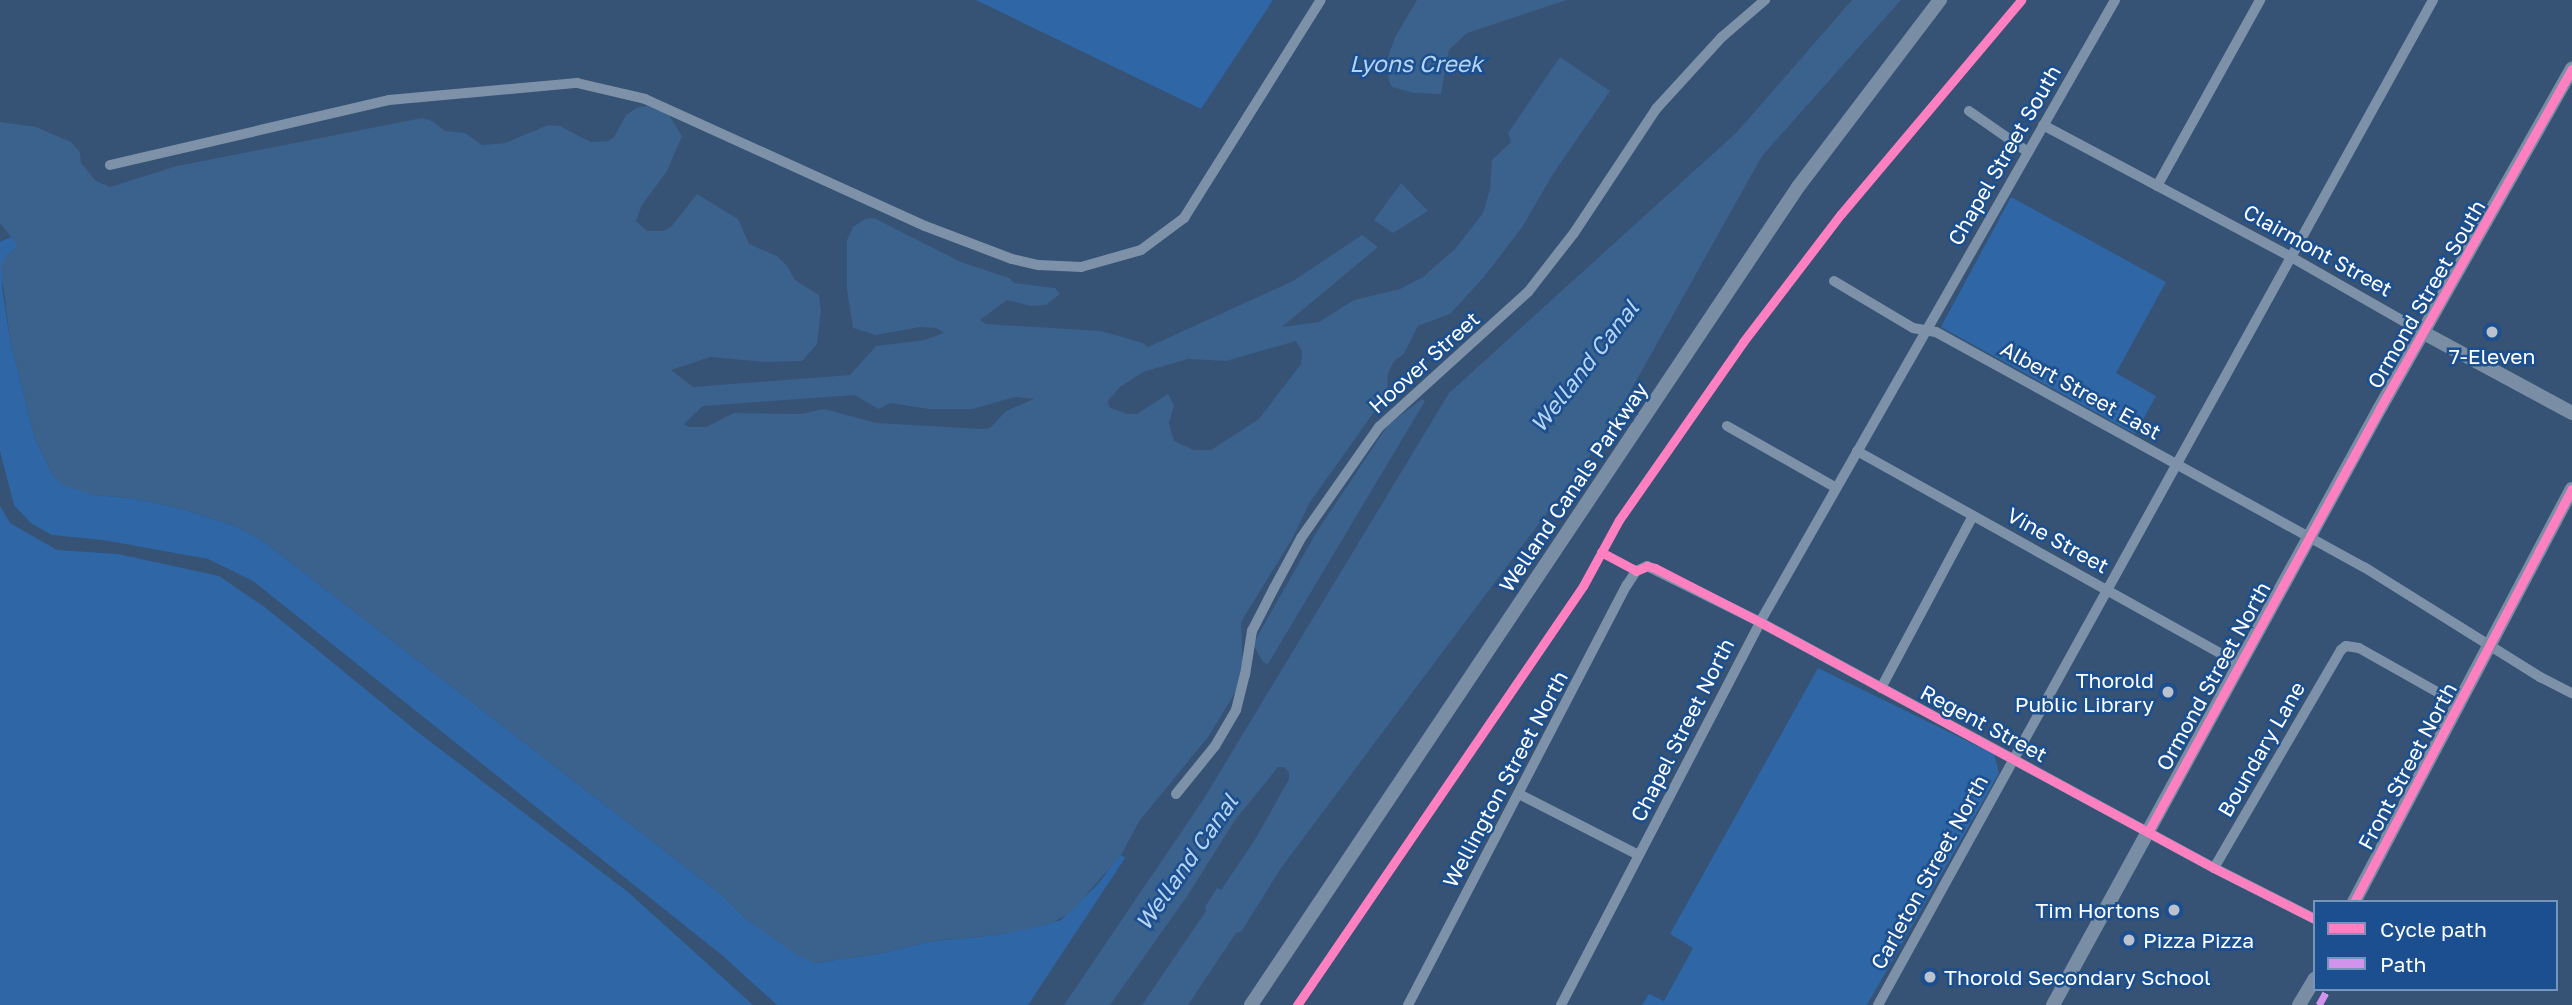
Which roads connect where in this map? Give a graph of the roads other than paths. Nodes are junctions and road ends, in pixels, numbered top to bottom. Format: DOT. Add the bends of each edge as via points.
graph roads {
  1 [pos="1321,0"];
  2 [pos="1765,0"];
  3 [pos="1940,0"];
  4 [pos="2115,0"];
  5 [pos="2260,0"];
  6 [pos="2433,0"];
  7 [pos="2572,68"];
  8 [pos="1969,111"];
  9 [pos="2043,125"];
  10 [pos="2028,152"];
  11 [pos="110,165"];
  12 [pos="2157,186"];
  13 [pos="2291,257"];
  14 [pos="1834,281"];
  15 [pos="1926,328"];
  16 [pos="2424,333"];
  17 [pos="2572,413"];
  18 [pos="1727,426"];
  19 [pos="1857,451"];
  20 [pos="2176,464"];
  21 [pos="1835,487"];
  22 [pos="2572,489"];
  23 [pos="1973,516"];
  24 [pos="2309,537"];
  25 [pos="1636,571"];
  26 [pos="2107,589"];
  27 [pos="1760,622"];
  28 [pos="2489,646"];
  29 [pos="2240,664"];
  30 [pos="1881,688"];
  31 [pos="2572,693"];
  32 [pos="2460,705"];
  33 [pos="2014,758"];
  34 [pos="1176,794"];
  35 [pos="1521,794"];
  36 [pos="2148,832"];
  37 [pos="1639,855"];
  38 [pos="2214,868"];
  39 [pos="2355,900"];
  40 [pos="2313,918"];
  41 [pos="2313,981"];
  42 [pos="1251,1005"];
  43 [pos="1408,1005"];
  44 [pos="1561,1005"];
  45 [pos="1878,1005"];
  46 [pos="2053,1005"];
  47 [pos="2299,1005"];
  1 -- 11 [label="street" via="1184,218 1141,250 1081,267 1012,259 925,226 645,99 577,83 389,100"];
  2 -- 34 [label="street, Hoover Street" via="1722,37 1656,109 1574,233 1528,292 1379,427 1301,538 1252,631 1236,710 1215,746"];
  3 -- 42 [label="street, Welland Canals Parkway" via="1798,187"];
  4 -- 9 [label="street, Chapel Street South"];
  5 -- 12 [label="street"];
  6 -- 13 [label="street, Carleton Street North"];
  7 -- 16 [label="street, Ormond Street South"];
  8 -- 10 [label="street"];
  9 -- 10 [label="street, Chapel Street South"];
  9 -- 12 [label="street, Clairmont Street"];
  10 -- 15 [label="street, Chapel Street South"];
  12 -- 13 [label="street, Clairmont Street"];
  13 -- 16 [label="street, Clairmont Street"];
  13 -- 20 [label="street, Carleton Street North"];
  14 -- 15 [label="street, Albert Street East" via="1913,328"];
  15 -- 19 [label="street, Chapel Street North"];
  15 -- 20 [label="street, Albert Street East"];
  16 -- 17 [label="street, Clairmont Street"];
  16 -- 24 [label="street, Ormond Street South"];
  18 -- 21 [label="street"];
  19 -- 21 [label="street, Chapel Street North"];
  19 -- 23 [label="street, Vine Street"];
  20 -- 24 [label="street, Albert Street East"];
  20 -- 26 [label="street, Carleton Street North"];
  21 -- 27 [label="street, Chapel Street North"];
  22 -- 28 [label="street, Front Street North"];
  23 -- 26 [label="street, Vine Street"];
  23 -- 30 [label="street"];
  24 -- 28 [label="street, Albert Street East"];
  24 -- 29 [label="street, Ormond Street North"];
  25 -- 27 [label="street, Regent Street" via="1655,568"];
  25 -- 35 [label="street, Wellington Street North"];
  26 -- 29 [label="street, Vine Street"];
  26 -- 33 [label="street, Carleton Street North"];
  27 -- 30 [label="street, Regent Street"];
  27 -- 37 [label="street, Chapel Street North"];
  28 -- 31 [label="street, Albert Street East"];
  28 -- 32 [label="street, Front Street North"];
  29 -- 36 [label="street, Ormond Street North"];
  30 -- 33 [label="street, Regent Street"];
  32 -- 38 [label="street, Boundary Lane" via="2359,648 2346,646"];
  32 -- 39 [label="street, Front Street North"];
  33 -- 36 [label="street, Regent Street"];
  33 -- 45 [label="street, Carleton Street North"];
  35 -- 37 [label="street"];
  35 -- 43 [label="street, Wellington Street North"];
  36 -- 38 [label="street, Regent Street"];
  36 -- 46 [label="street, Ormond Street North"];
  37 -- 44 [label="street, Chapel Street North"];
  38 -- 40 [label="street, Regent Street"];
  41 -- 47 [label="street"];
}
